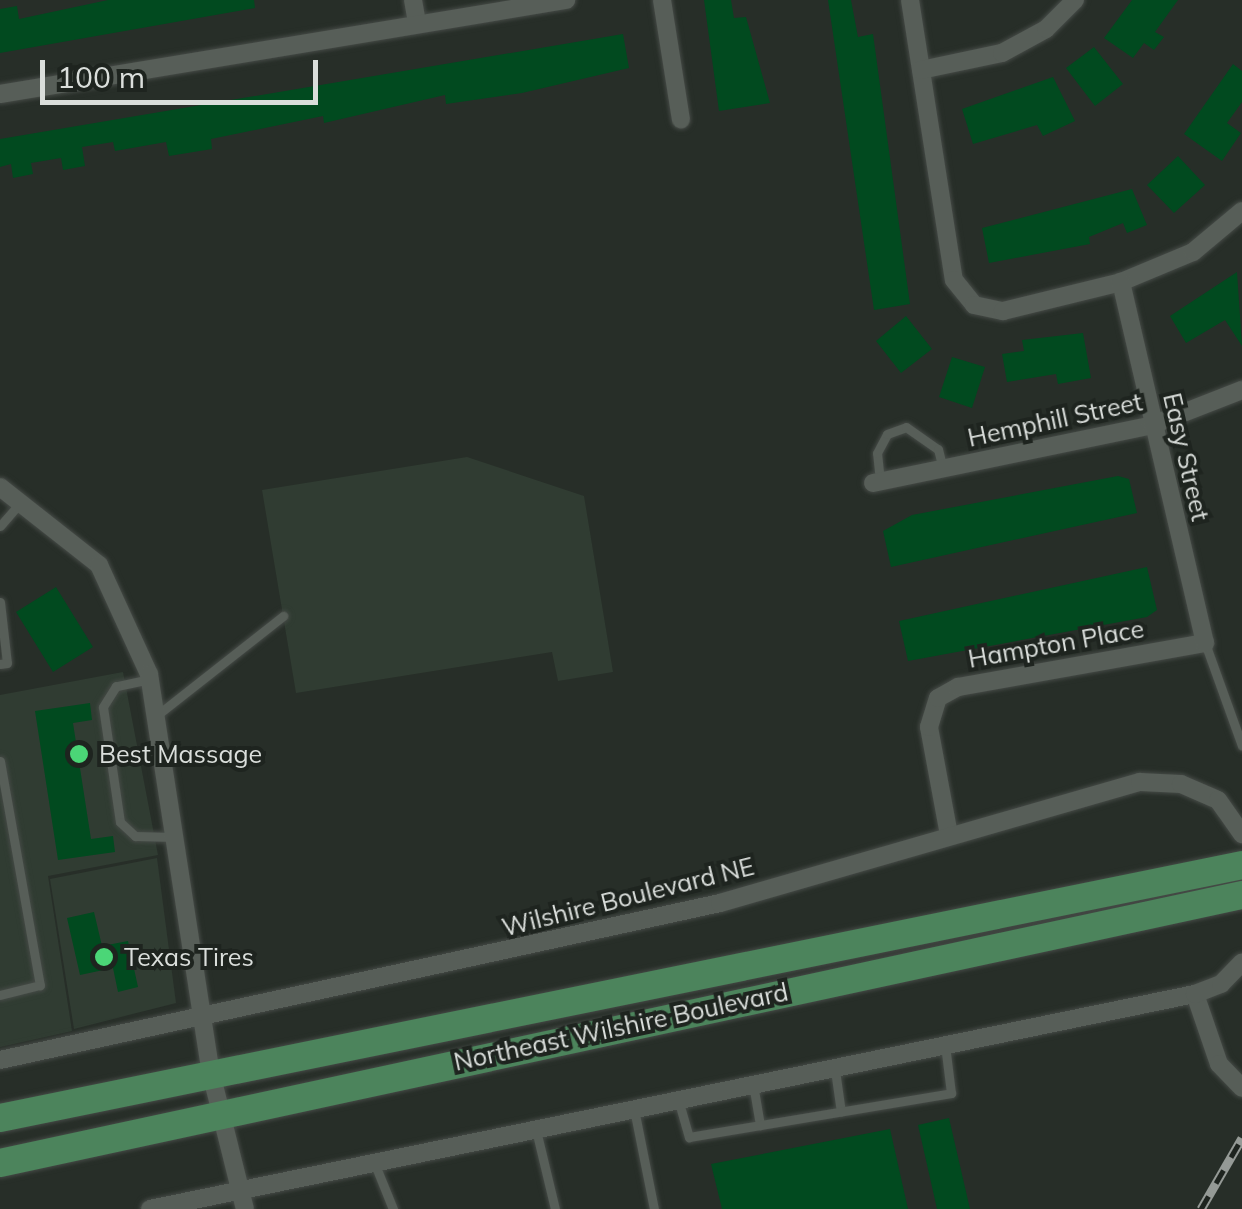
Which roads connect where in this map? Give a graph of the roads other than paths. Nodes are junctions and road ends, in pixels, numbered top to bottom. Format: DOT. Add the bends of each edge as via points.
graph roads {
  1 [pos="412,0"];
  2 [pos="566,0"];
  3 [pos="662,0"];
  4 [pos="910,0"];
  5 [pos="1076,0"];
  6 [pos="417,23"];
  7 [pos="921,70"];
  8 [pos="0,94"];
  9 [pos="681,120"];
  10 [pos="1242,211"];
  11 [pos="1121,282"];
  12 [pos="1242,390"];
  13 [pos="1152,426"];
  14 [pos="943,468"];
  15 [pos="876,482"];
  16 [pos="0,487"];
  17 [pos="20,503"];
  18 [pos="0,526"];
  19 [pos="0,602"];
  20 [pos="283,616"];
  21 [pos="1205,642"];
  22 [pos="0,664"];
  23 [pos="150,679"];
  24 [pos="156,716"];
  25 [pos="1242,746"];
  26 [pos="0,761"];
  27 [pos="1242,834"];
  28 [pos="949,835"];
  29 [pos="175,837"];
  30 [pos="1242,864"];
  31 [pos="1242,895"];
  32 [pos="1242,962"];
  33 [pos="1195,994"];
  34 [pos="0,995"];
  35 [pos="202,1018"];
  36 [pos="945,1045"];
  37 [pos="0,1060"];
  38 [pos="834,1068"];
  39 [pos="211,1073"];
  40 [pos="753,1084"];
  41 [pos="1242,1088"];
  42 [pos="678,1099"];
  43 [pos="634,1108"];
  44 [pos="221,1112"];
  45 [pos="840,1112"];
  46 [pos="0,1118"];
  47 [pos="760,1125"];
  48 [pos="536,1130"];
  49 [pos="0,1162"];
  50 [pos="374,1162"];
  51 [pos="242,1189"];
  52 [pos="188,1205"];
  53 [pos="150,1209"];
  54 [pos="245,1209"];
  55 [pos="394,1209"];
  56 [pos="555,1209"];
  57 [pos="654,1209"];
  1 -- 6 [label="street"];
  2 -- 6 [label="street"];
  3 -- 9 [label="street"];
  4 -- 7 [label="street"];
  5 -- 7 [label="street" via="1046,29 1002,53"];
  6 -- 8 [label="street"];
  7 -- 11 [label="street" via="954,280 974,305 1004,311"];
  10 -- 11 [label="street" via="1193,252"];
  11 -- 13 [label="street, Easy Street"];
  12 -- 13 [label="street, Hemphill Street"];
  13 -- 14 [label="street, Hemphill Street"];
  13 -- 21 [label="street, Easy Street"];
  14 -- 15 [label="street, Hemphill Street"];
  14 -- 15 [label="lane" via="931,440 906,427 887,434 876,453"];
  16 -- 17 [label="street"];
  17 -- 18 [label="lane"];
  17 -- 23 [label="street" via="99,565"];
  19 -- 22 [label="lane" via="7,663"];
  20 -- 24 [label="lane"];
  21 -- 25 [label="lane"];
  21 -- 28 [label="street, Hampton Place" via="958,687 938,698 929,727"];
  23 -- 24 [label="street"];
  23 -- 29 [label="lane" via="116,686 103,706 120,822 135,836"];
  24 -- 29 [label="street"];
  26 -- 34 [label="lane" via="40,985"];
  27 -- 28 [label="street, Wilshire Boulevard NE" via="1218,800 1181,784 1140,782"];
  28 -- 35 [label="street, Wilshire Boulevard NE" via="720,903"];
  29 -- 35 [label="street"];
  30 -- 39 [label="main road, Northeast Wilshire Boulevard"];
  31 -- 44 [label="main road, Northeast Wilshire Boulevard"];
  32 -- 33 [label="street" via="1222,984"];
  33 -- 36 [label="street"];
  33 -- 41 [label="street" via="1219,1064"];
  35 -- 37 [label="street, Wilshire Boulevard NE"];
  35 -- 39 [label="street"];
  36 -- 38 [label="street"];
  36 -- 45 [label="lane" via="951,1093"];
  38 -- 40 [label="street"];
  38 -- 45 [label="lane"];
  39 -- 44 [label="street"];
  39 -- 46 [label="main road, Northeast Wilshire Boulevard"];
  40 -- 42 [label="street"];
  40 -- 47 [label="lane"];
  42 -- 43 [label="street"];
  42 -- 47 [label="lane" via="688,1138"];
  43 -- 48 [label="street"];
  43 -- 57 [label="lane"];
  44 -- 49 [label="main road, Northeast Wilshire Boulevard"];
  44 -- 51 [label="street"];
  45 -- 47 [label="lane"];
  48 -- 50 [label="street"];
  48 -- 56 [label="lane"];
  50 -- 51 [label="street"];
  50 -- 55 [label="lane"];
  51 -- 52 [label="street"];
  51 -- 54 [label="street"];
  52 -- 53 [label="street"];
}
